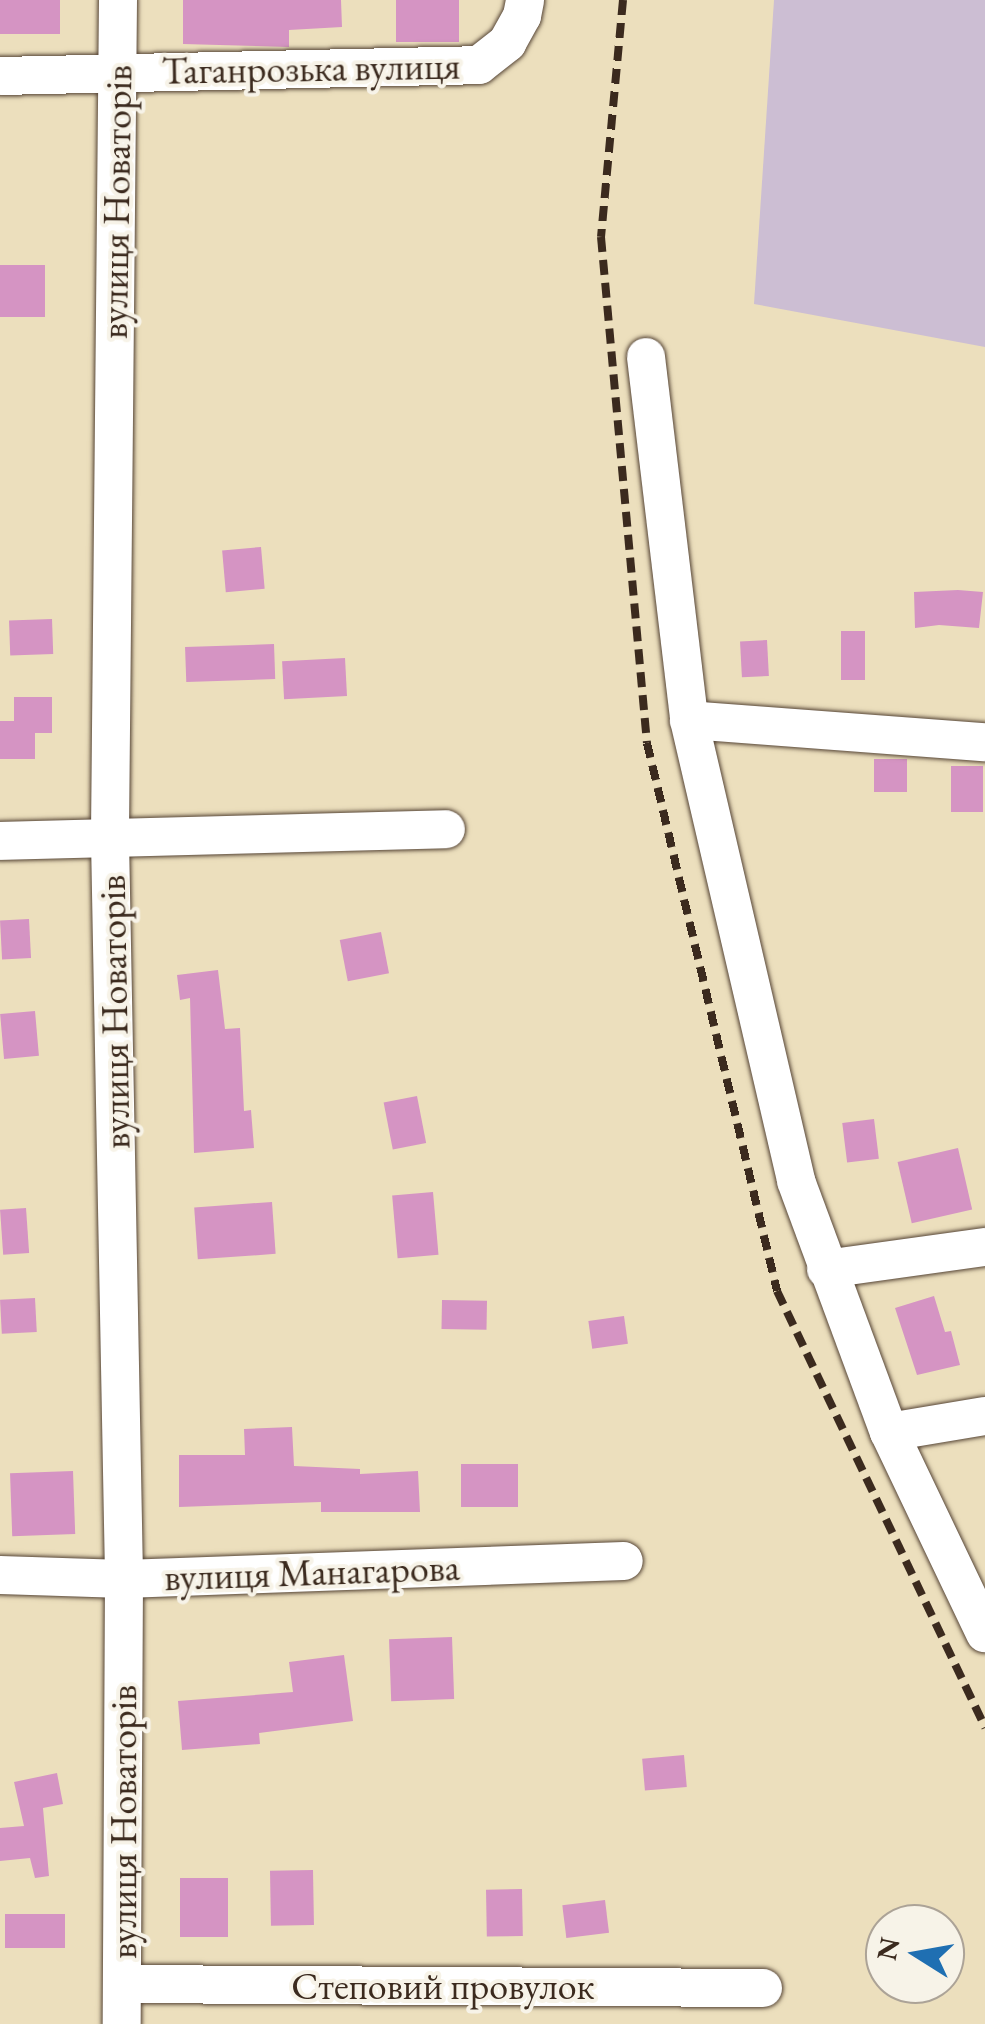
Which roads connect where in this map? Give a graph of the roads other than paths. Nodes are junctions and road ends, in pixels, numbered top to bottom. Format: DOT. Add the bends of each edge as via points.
graph roads {
  1 [pos="118,0"];
  2 [pos="525,0"];
  3 [pos="117,71"];
  4 [pos="0,76"];
  5 [pos="646,357"];
  6 [pos="688,720"];
  7 [pos="985,742"];
  8 [pos="446,829"];
  9 [pos="0,840"];
  10 [pos="110,840"];
  11 [pos="985,1248"];
  12 [pos="826,1268"];
  13 [pos="985,1416"];
  14 [pos="889,1432"];
  15 [pos="624,1561"];
  16 [pos="0,1575"];
  17 [pos="124,1579"];
  18 [pos="985,1633"];
  19 [pos="122,1984"];
  20 [pos="763,1988"];
  21 [pos="122,2024"];
  1 -- 3 [label="street, вулиця Новаторів"];
  2 -- 3 [label="street, Таганрозька вулиця" via="507,43 480,65"];
  3 -- 4 [label="street, Таганрозька вулиця"];
  3 -- 10 [label="street, вулиця Новаторів"];
  5 -- 6 [label="street"];
  6 -- 7 [label="street"];
  6 -- 12 [label="street" via="796,1181"];
  8 -- 10 [label="street"];
  9 -- 10 [label="street"];
  10 -- 17 [label="street, вулиця Новаторів"];
  11 -- 12 [label="street"];
  12 -- 14 [label="street"];
  13 -- 14 [label="street"];
  14 -- 18 [label="street"];
  15 -- 17 [label="street, вулиця Манагарова"];
  16 -- 17 [label="street, вулиця Манагарова"];
  17 -- 19 [label="street, вулиця Новаторів"];
  19 -- 20 [label="street, Степовий провулок"];
  19 -- 21 [label="street, вулиця Новаторів"];
}
